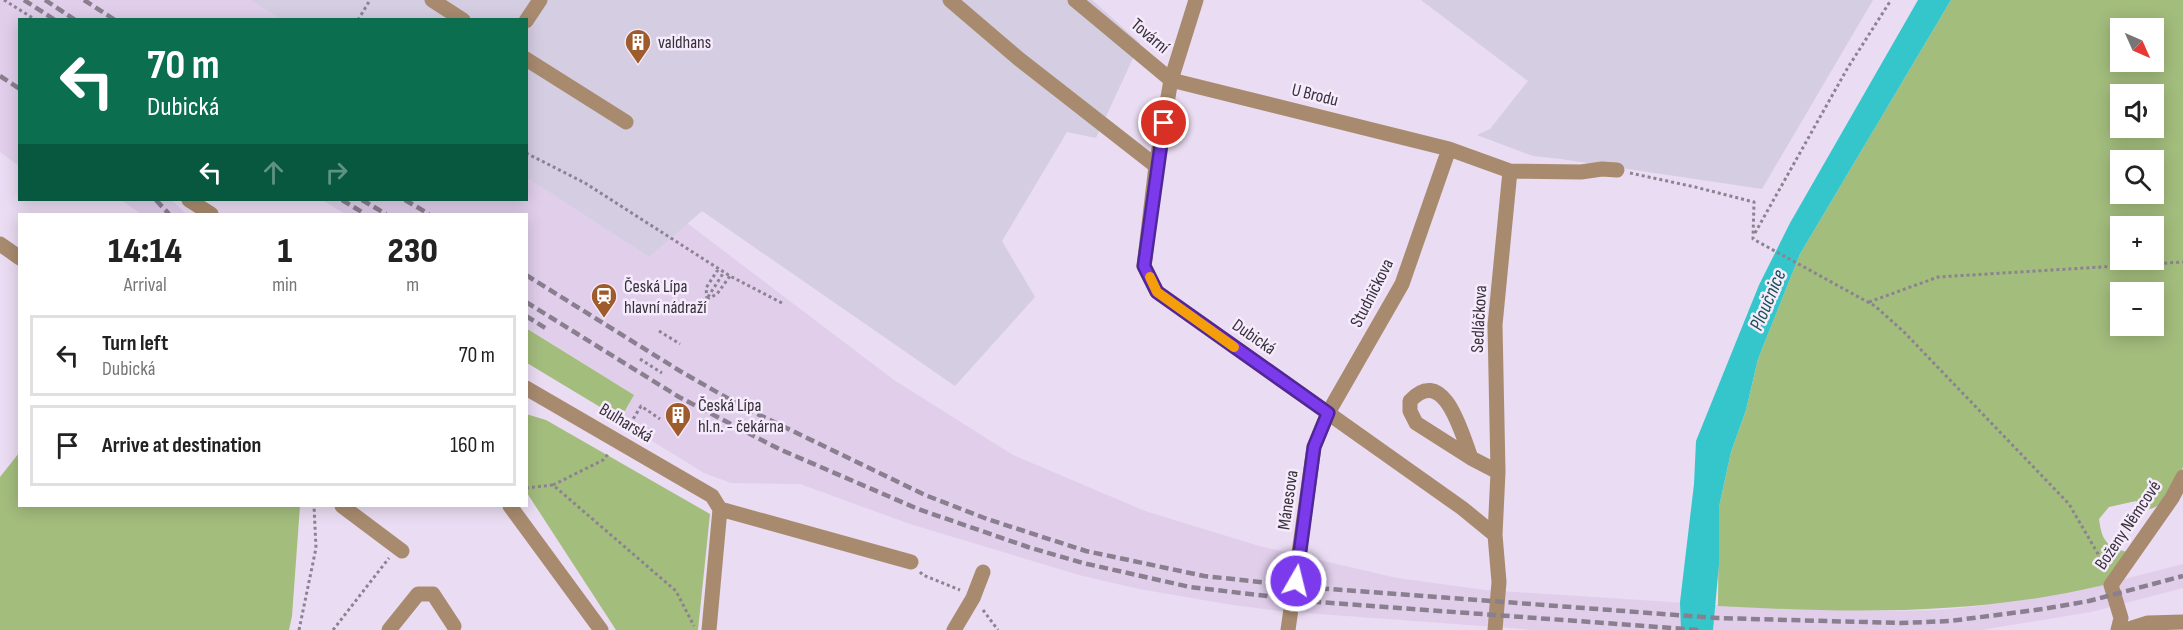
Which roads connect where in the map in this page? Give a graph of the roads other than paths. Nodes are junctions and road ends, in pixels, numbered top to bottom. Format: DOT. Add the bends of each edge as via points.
graph roads {
  1 [pos="432,0"];
  2 [pos="540,0"];
  3 [pos="950,0"];
  4 [pos="1075,0"];
  5 [pos="1196,0"];
  6 [pos="460,18"];
  7 [pos="528,18"];
  8 [pos="528,60"];
  9 [pos="1171,80"];
  10 [pos="626,122"];
  11 [pos="1449,149"];
  12 [pos="1156,166"];
  13 [pos="1617,170"];
  14 [pos="1510,171"];
  15 [pos="191,201"];
  16 [pos="209,213"];
  17 [pos="0,244"];
  18 [pos="18,257"];
  19 [pos="528,389"];
  20 [pos="1328,413"];
  21 [pos="1471,458"];
  22 [pos="1498,472"];
  23 [pos="2183,477"];
  24 [pos="343,507"];
  25 [pos="511,507"];
  26 [pos="720,509"];
  27 [pos="1495,535"];
  28 [pos="399,549"];
  29 [pos="910,562"];
  30 [pos="983,572"];
  31 [pos="2183,622"];
  32 [pos="453,629"];
  33 [pos="389,630"];
  34 [pos="601,630"];
  35 [pos="709,630"];
  36 [pos="954,630"];
  37 [pos="1288,630"];
  38 [pos="1494,630"];
  39 [pos="2118,630"];
  40 [pos="2126,630"];
  1 -- 6 [label="street"];
  2 -- 7 [label="street"];
  3 -- 12 [label="street" via="1019,60"];
  4 -- 9 [label="street, Tovární"];
  5 -- 9 [label="street, Dubická"];
  8 -- 10 [label="street"];
  9 -- 11 [label="street, U Brodu"];
  9 -- 12 [label="street, Dubická"];
  11 -- 14 [label="street"];
  11 -- 20 [label="street, Studničkova" via="1402,284"];
  12 -- 20 [label="street, Dubická" via="1144,266 1157,292"];
  13 -- 14 [label="street"];
  14 -- 22 [label="street, Sedláčkova" via="1496,325"];
  15 -- 16 [label="street"];
  17 -- 18 [label="street"];
  19 -- 26 [label="street, Bulharská" via="712,496"];
  20 -- 27 [label="street, Dubická"];
  20 -- 37 [label="street, Mánesova" via="1314,447"];
  21 -- 21 [label="street" via="1416,423 1410,401 1419,392 1429,389 1447,401"];
  21 -- 22 [label="street"];
  22 -- 27 [label="street, Sedláčkova"];
  23 -- 39 [label="street, Boženy Němcové" via="2111,585 2121,618"];
  24 -- 28 [label="street"];
  25 -- 34 [label="street"];
  26 -- 29 [label="street"];
  26 -- 35 [label="street"];
  27 -- 38 [label="street" via="1499,582"];
  30 -- 36 [label="street"];
  31 -- 40 [label="street" via="2148,623"];
  32 -- 33 [label="street" via="433,594 418,594"];
}
